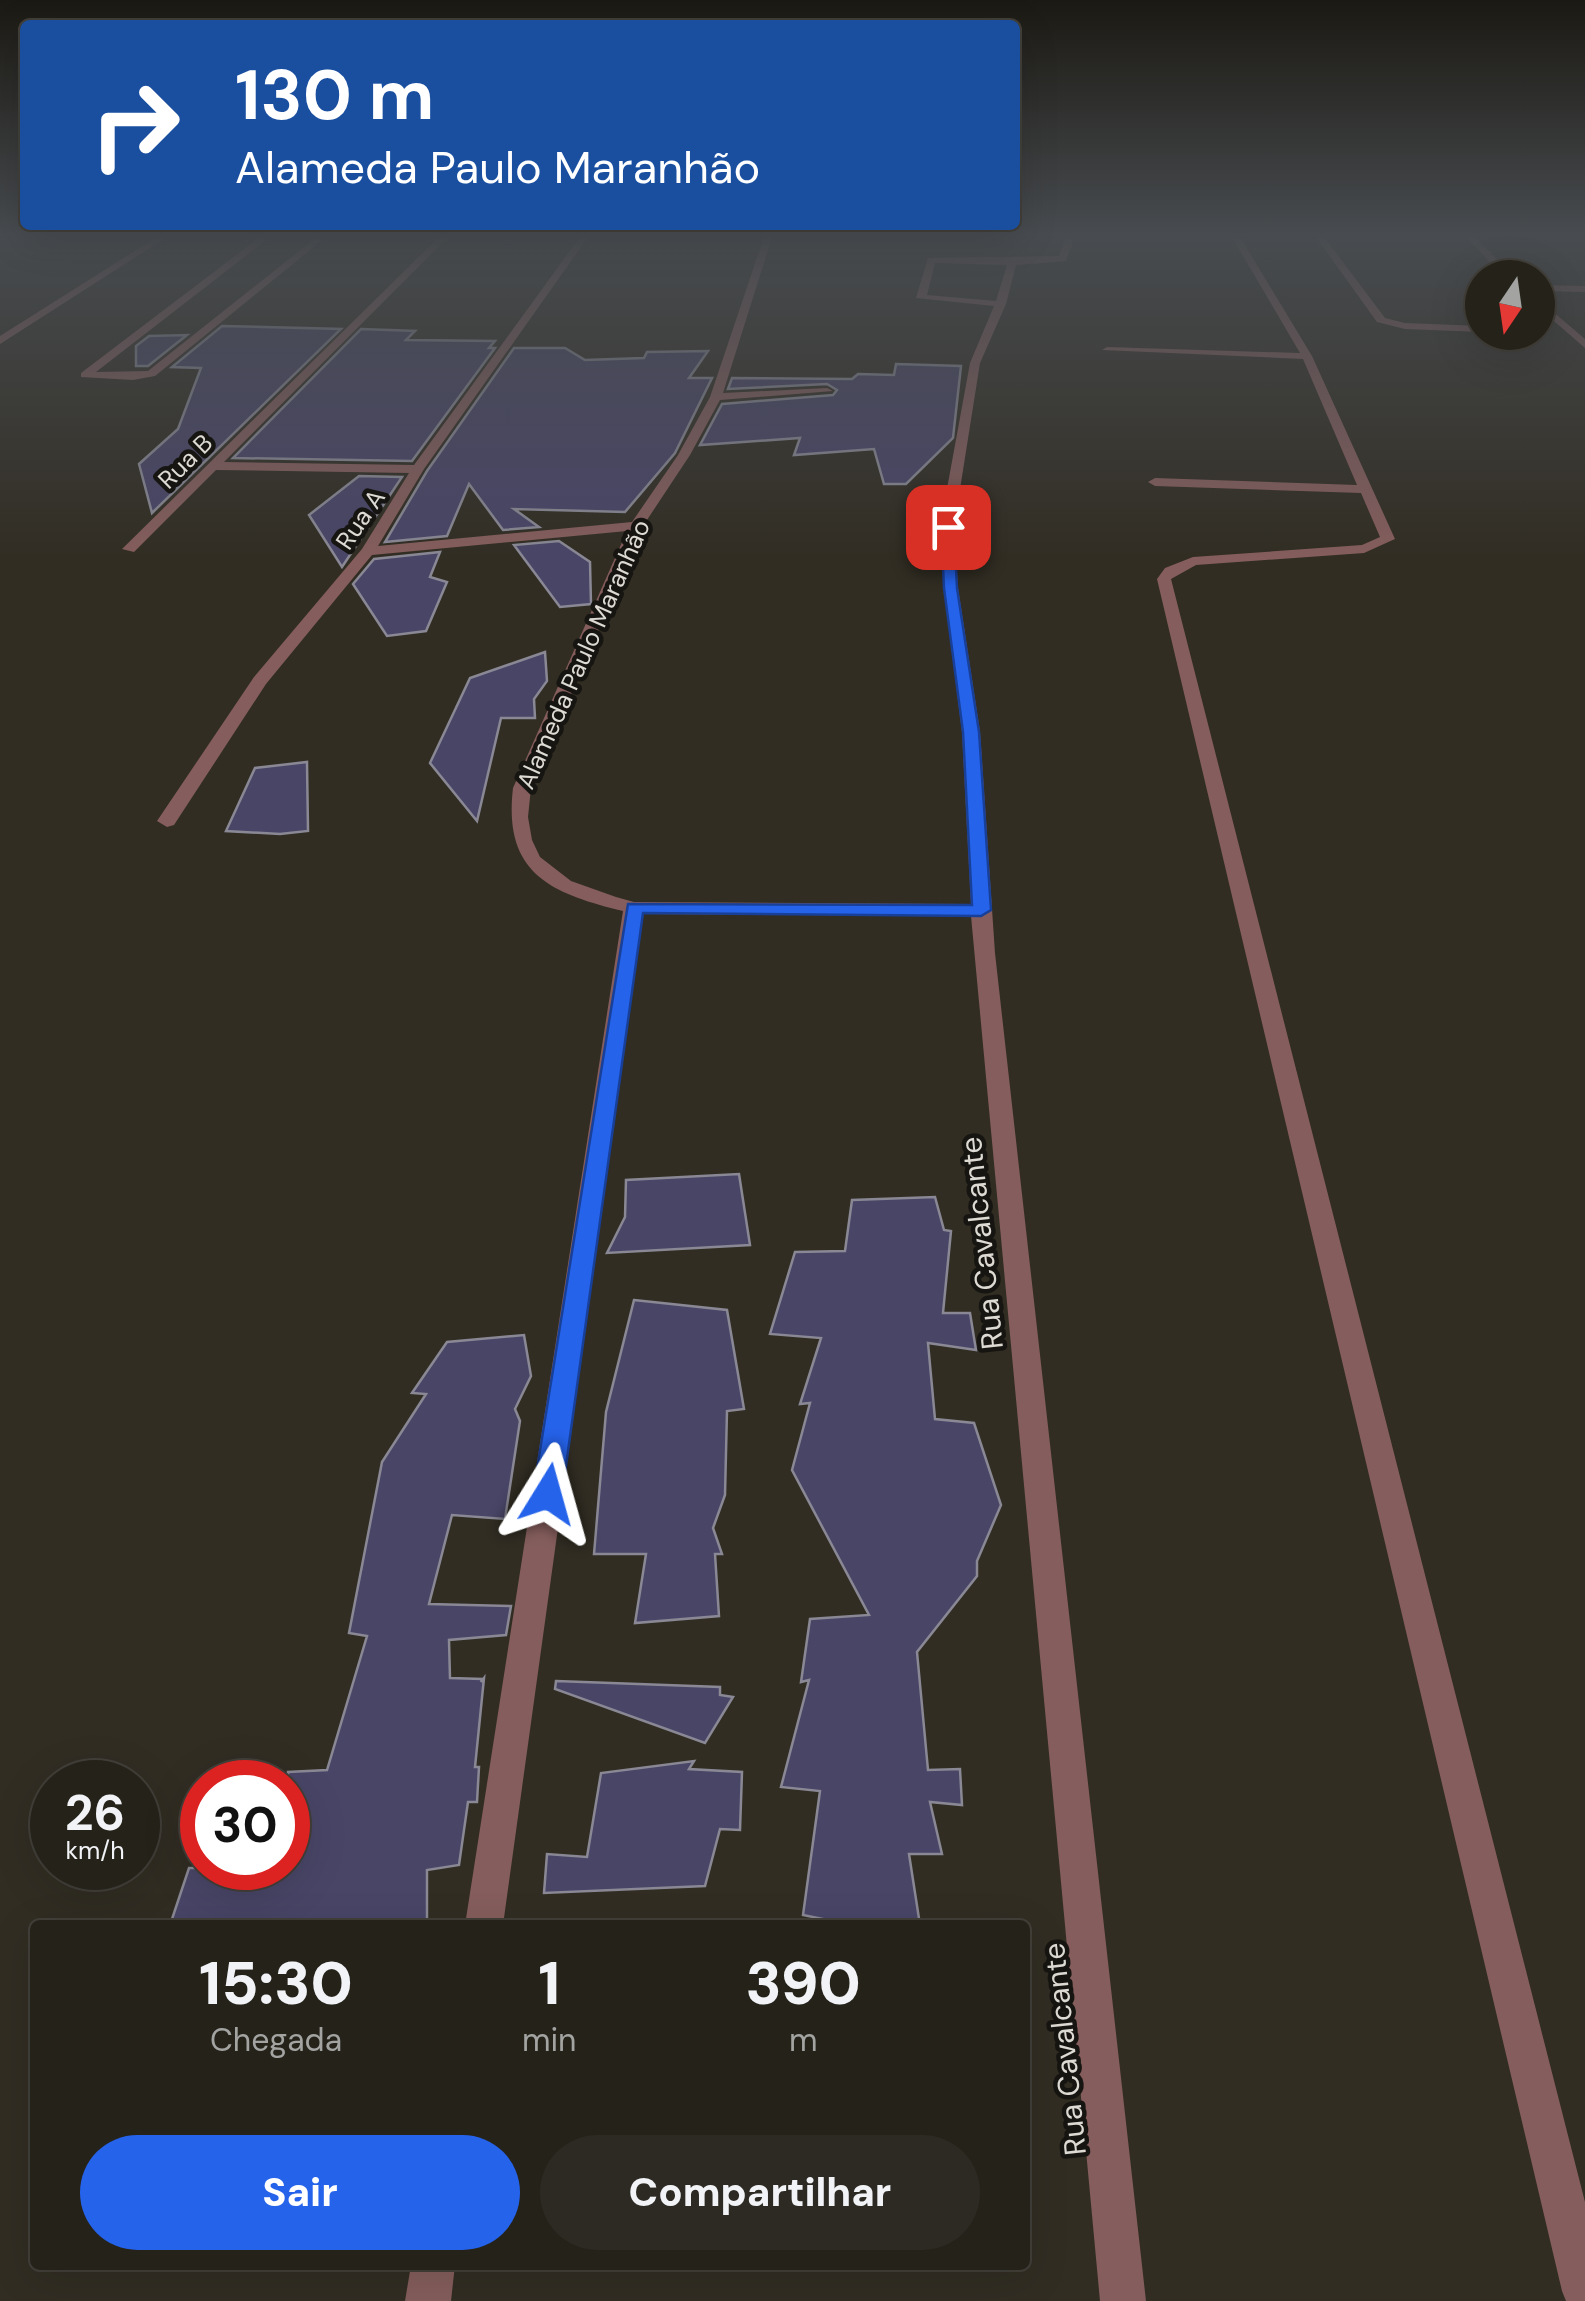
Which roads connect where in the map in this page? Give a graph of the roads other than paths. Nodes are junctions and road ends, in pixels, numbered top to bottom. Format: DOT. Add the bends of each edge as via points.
graph roads {
  1 [pos="123,344"];
  2 [pos="189,344"];
  3 [pos="336,344"];
  4 [pos="507,344"];
  5 [pos="733,344"];
  6 [pos="983,344"];
  7 [pos="1300,344"];
  8 [pos="1107,350"];
  9 [pos="1307,356"];
  10 [pos="828,391"];
  11 [pos="716,397"];
  12 [pos="213,466"];
  13 [pos="418,470"];
  14 [pos="1155,482"];
  15 [pos="1366,489"];
  16 [pos="636,526"];
  17 [pos="129,549"];
  18 [pos="368,551"];
  19 [pos="168,821"];
  20 [pos="634,908"];
  21 [pos="981,910"];
  22 [pos="485,1920"];
  23 [pos="432,2270"];
  24 [pos="1585,2291"];
  25 [pos="428,2301"];
  26 [pos="1123,2301"];
  1 -- 2 [label="street" via="85,373 152,374"];
  3 -- 12 [label="street, Rua B"];
  4 -- 13 [label="street, Rua A"];
  5 -- 11 [label="street, Alameda Paulo Maranhão"];
  6 -- 21 [label="street, Rua Cavalcante" via="948,527 971,732"];
  7 -- 9 [label="street"];
  8 -- 9 [label="street"];
  9 -- 15 [label="street"];
  10 -- 11 [label="street"];
  11 -- 16 [label="street, Alameda Paulo Maranhão"];
  12 -- 13 [label="street"];
  12 -- 17 [label="street, Rua B"];
  13 -- 18 [label="street, Rua A"];
  14 -- 15 [label="street"];
  15 -- 24 [label="street" via="1388,539 1380,545 1193,561 1164,580"];
  16 -- 18 [label="street"];
  16 -- 20 [label="street, Alameda Paulo Maranhão" via="517,812 535,866 584,896"];
  18 -- 19 [label="street, Rua A" via="260,680"];
  20 -- 21 [label="street, Alameda Paulo Maranhão"];
  20 -- 22 [label="street"];
  21 -- 26 [label="street, Rua Cavalcante"];
  23 -- 25 [label="street"];
}
